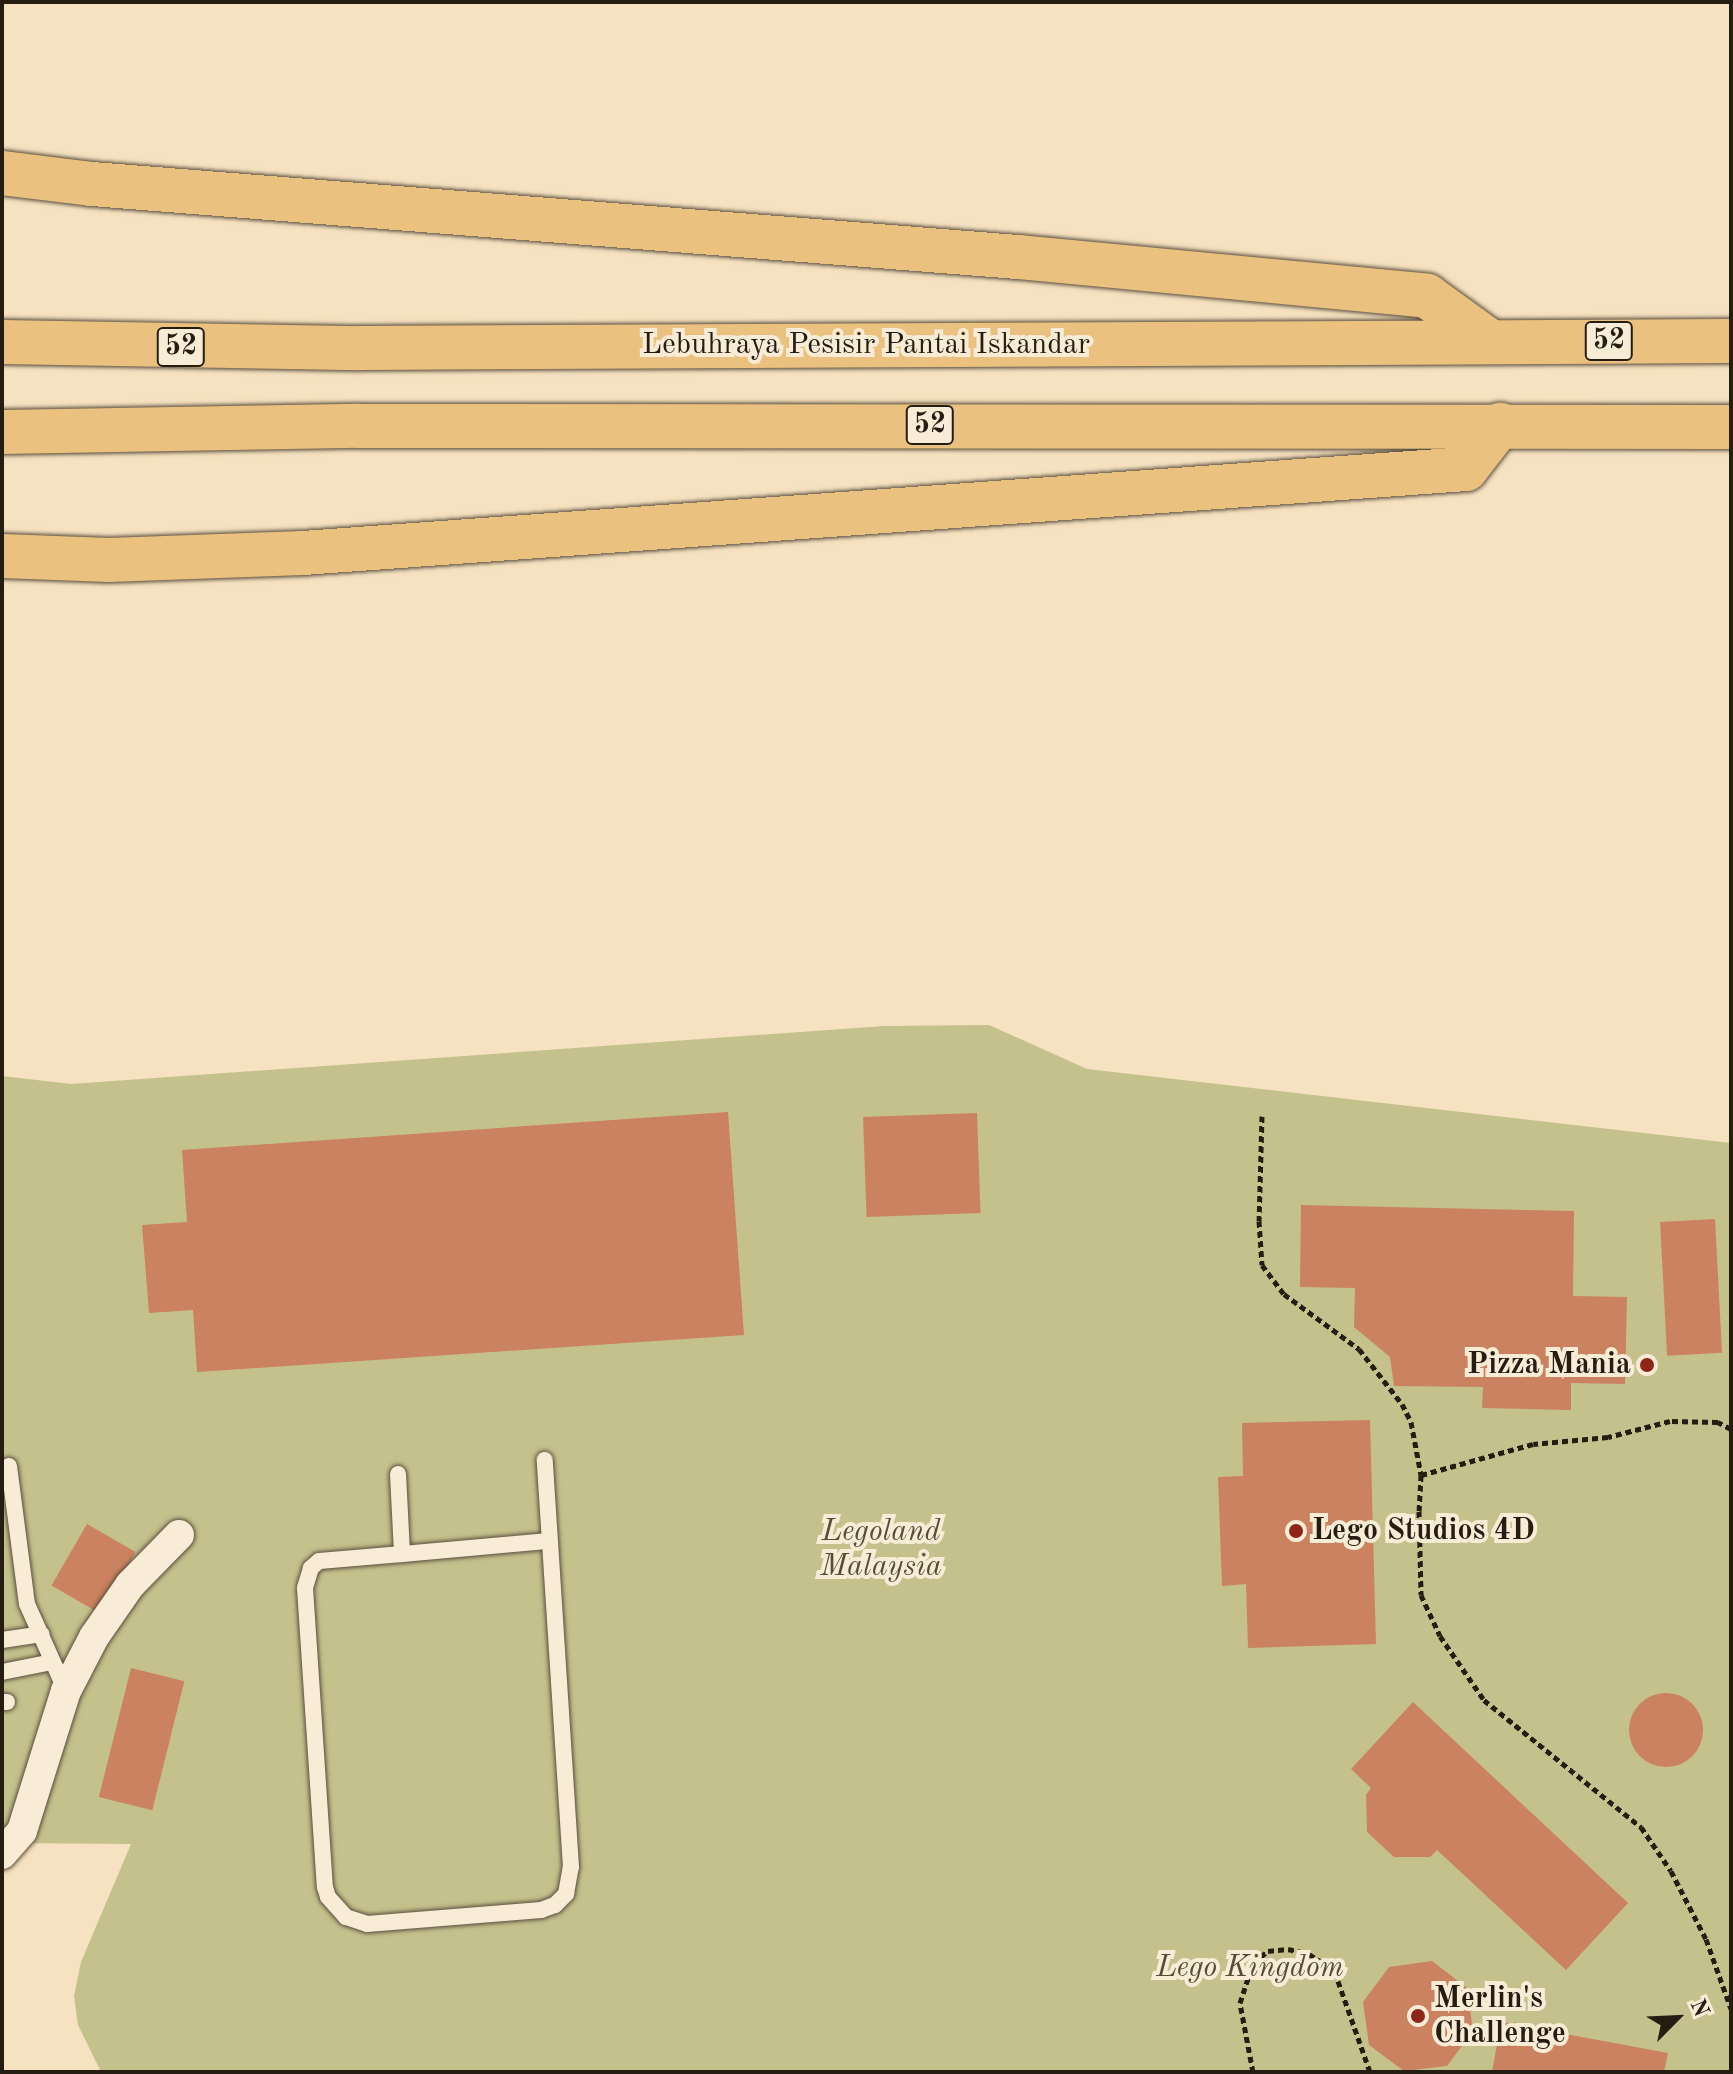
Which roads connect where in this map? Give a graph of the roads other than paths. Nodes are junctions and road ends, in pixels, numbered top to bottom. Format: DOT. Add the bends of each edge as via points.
graph roads {
  1 [pos="2,173"];
  2 [pos="1488,340"];
  3 [pos="1731,341"];
  4 [pos="2,342"];
  5 [pos="1500,425"];
  6 [pos="1731,427"];
  7 [pos="2,432"];
  8 [pos="2,556"];
  9 [pos="545,1460"];
  10 [pos="9,1466"];
  11 [pos="398,1474"];
  12 [pos="179,1535"];
  13 [pos="549,1541"];
  14 [pos="402,1554"];
  15 [pos="42,1634"];
  16 [pos="2,1640"];
  17 [pos="52,1662"];
  18 [pos="2,1672"];
  19 [pos="66,1691"];
  20 [pos="2,1854"];
  1 -- 2 [label="highway" via="1427,296"];
  2 -- 3 [label="highway, Lebuhraya Pesisir Pantai Iskandar / 52"];
  2 -- 4 [label="highway, Lebuhraya Pesisir Pantai Iskandar / 52" via="360,348"];
  5 -- 6 [label="highway, 52"];
  5 -- 7 [label="highway, 52" via="359,426"];
  5 -- 8 [label="highway" via="1466,469 303,553 109,560"];
  9 -- 13 [label="lane"];
  10 -- 15 [label="lane" via="27,1604"];
  11 -- 14 [label="lane"];
  12 -- 19 [label="street" via="130,1585"];
  13 -- 14 [label="lane"];
  13 -- 14 [label="lane" via="571,1867 566,1894 541,1910 367,1924 346,1917 325,1887 305,1588 319,1561"];
  15 -- 16 [label="lane"];
  15 -- 17 [label="lane"];
  17 -- 18 [label="lane"];
  17 -- 19 [label="lane"];
  19 -- 20 [label="street" via="22,1831"];
}
